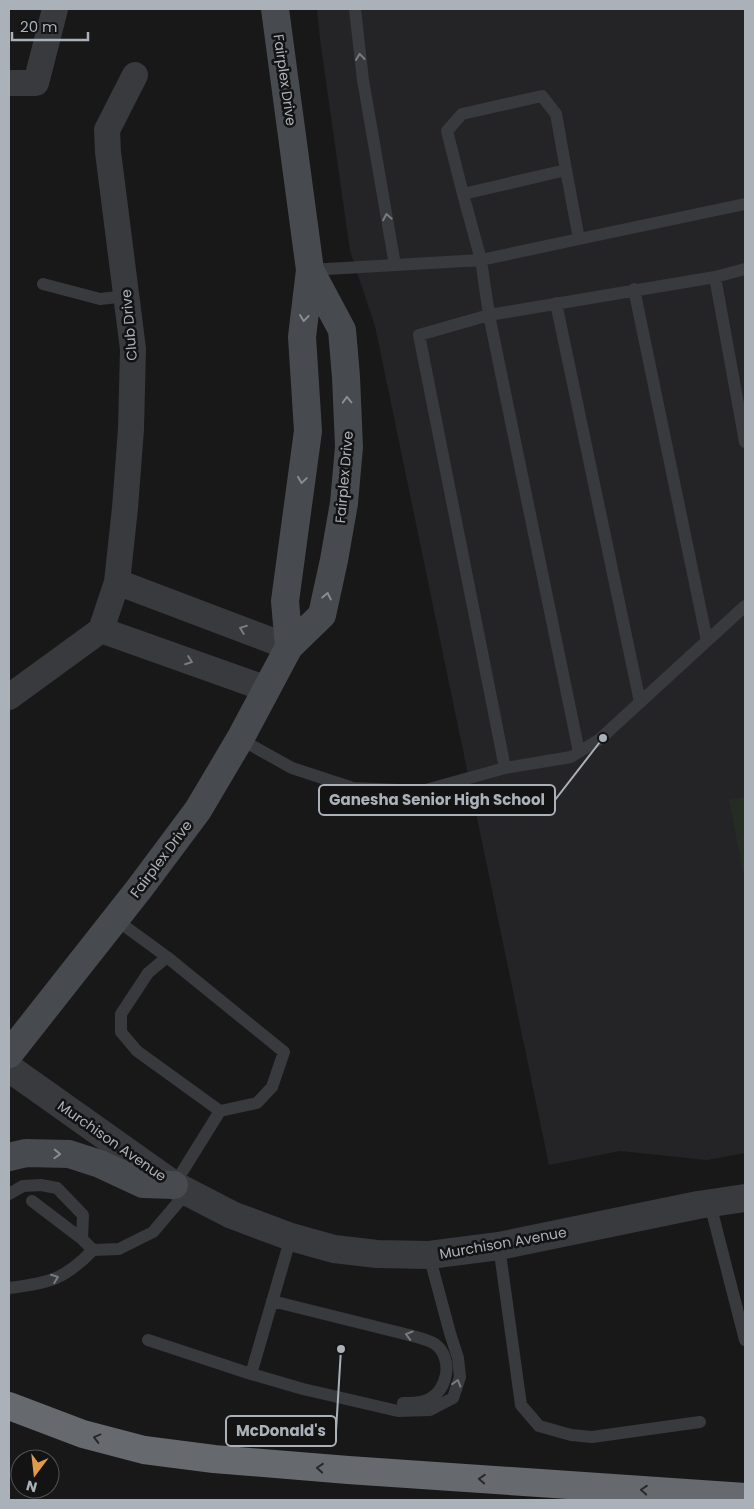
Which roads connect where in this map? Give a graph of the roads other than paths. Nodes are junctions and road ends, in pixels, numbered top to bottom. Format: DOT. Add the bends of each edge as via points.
graph roads {
  1 [pos="55,9"];
  2 [pos="275,9"];
  3 [pos="355,9"];
  4 [pos="135,75"];
  5 [pos="9,83"];
  6 [pos="566,170"];
  7 [pos="463,194"];
  8 [pos="745,204"];
  9 [pos="579,239"];
  10 [pos="481,260"];
  11 [pos="395,265"];
  12 [pos="745,269"];
  13 [pos="310,270"];
  14 [pos="715,277"];
  15 [pos="43,284"];
  16 [pos="634,289"];
  17 [pos="127,296"];
  18 [pos="556,303"];
  19 [pos="489,315"];
  20 [pos="745,442"];
  21 [pos="117,582"];
  22 [pos="745,606"];
  23 [pos="102,630"];
  24 [pos="707,641"];
  25 [pos="289,646"];
  26 [pos="267,689"];
  27 [pos="9,697"];
  28 [pos="640,702"];
  29 [pos="240,739"];
  30 [pos="578,752"];
  31 [pos="506,768"];
  32 [pos="115,919"];
  33 [pos="167,958"];
  34 [pos="9,1054"];
  35 [pos="9,1068"];
  36 [pos="220,1111"];
  37 [pos="9,1158"];
  38 [pos="181,1188"];
  39 [pos="9,1194"];
  40 [pos="745,1198"];
  41 [pos="32,1200"];
  42 [pos="710,1204"];
  43 [pos="291,1236"];
  44 [pos="82,1239"];
  45 [pos="499,1246"];
  46 [pos="93,1250"];
  47 [pos="429,1255"];
  48 [pos="9,1288"];
  49 [pos="272,1302"];
  50 [pos="148,1340"];
  51 [pos="745,1340"];
  52 [pos="251,1374"];
  53 [pos="368,1404"];
  54 [pos="9,1406"];
  55 [pos="700,1422"];
  56 [pos="745,1497"];
  1 -- 5 [label="street" via="36,83"];
  2 -- 13 [label="main road, Fairplex Drive"];
  11 -- 3 [label="lane, one-way" via="363,80"];
  4 -- 17 [label="street, Club Drive" via="107,130"];
  6 -- 7 [label="lane"];
  6 -- 7 [label="lane" via="556,114 542,96 462,114 447,131"];
  6 -- 9 [label="lane"];
  7 -- 10 [label="lane"];
  8 -- 9 [label="lane"];
  9 -- 10 [label="lane"];
  10 -- 11 [label="lane"];
  10 -- 19 [label="lane"];
  11 -- 13 [label="lane"];
  12 -- 14 [label="lane"];
  13 -- 25 [label="main road, Fairplex Drive, one-way" via="302,337 308,431 285,602"];
  25 -- 13 [label="main road, Fairplex Drive, one-way" via="322,615 344,503 349,447 342,330"];
  14 -- 16 [label="lane"];
  14 -- 20 [label="lane"];
  15 -- 17 [label="lane" via="100,299"];
  16 -- 18 [label="lane"];
  16 -- 24 [label="lane"];
  17 -- 21 [label="street, Club Drive" via="133,349 131,411"];
  18 -- 19 [label="lane"];
  18 -- 28 [label="lane"];
  19 -- 30 [label="lane"];
  19 -- 31 [label="lane" via="419,335"];
  21 -- 23 [label="street, Club Drive"];
  25 -- 21 [label="street, one-way"];
  22 -- 24 [label="lane"];
  23 -- 26 [label="street, one-way"];
  23 -- 27 [label="street"];
  24 -- 28 [label="lane"];
  25 -- 26 [label="main road, Fairplex Drive"];
  26 -- 29 [label="main road, Fairplex Drive"];
  28 -- 30 [label="lane" via="600,739"];
  29 -- 31 [label="lane" via="292,768 353,788 422,791"];
  29 -- 32 [label="main road, Fairplex Drive" via="198,810"];
  30 -- 31 [label="lane" via="571,757"];
  32 -- 33 [label="lane"];
  32 -- 34 [label="main road, Fairplex Drive"];
  33 -- 36 [label="lane" via="148,973 121,1014 121,1032 137,1051"];
  33 -- 36 [label="lane" via="284,1052 272,1088 256,1103"];
  35 -- 38 [label="street, Murchison Avenue"];
  36 -- 38 [label="lane"];
  37 -- 38 [label="main road, one-way" via="26,1153 69,1154 144,1184"];
  38 -- 43 [label="street, Murchison Avenue" via="232,1215"];
  38 -- 46 [label="lane" via="153,1232 119,1249"];
  39 -- 44 [label="lane" via="23,1186 57,1188 83,1215"];
  40 -- 42 [label="street, Murchison Avenue"];
  41 -- 44 [label="lane"];
  42 -- 45 [label="street, Murchison Avenue"];
  42 -- 51 [label="lane"];
  43 -- 47 [label="street, Murchison Avenue" via="334,1249"];
  43 -- 49 [label="lane"];
  44 -- 46 [label="lane"];
  45 -- 47 [label="street, Murchison Avenue"];
  45 -- 55 [label="lane" via="521,1405 539,1426 592,1437"];
  48 -- 46 [label="lane, one-way" via="40,1284 64,1275"];
  53 -- 47 [label="lane, one-way" via="398,1411 430,1410 453,1398 460,1377 458,1358"];
  49 -- 52 [label="lane"];
  53 -- 49 [label="lane, one-way" via="428,1400 439,1390 446,1376 446,1365 435,1344"];
  50 -- 52 [label="lane"];
  52 -- 53 [label="lane"];
  56 -- 54 [label="highway, one-way" via="214,1459 144,1450 83,1434"];
}
